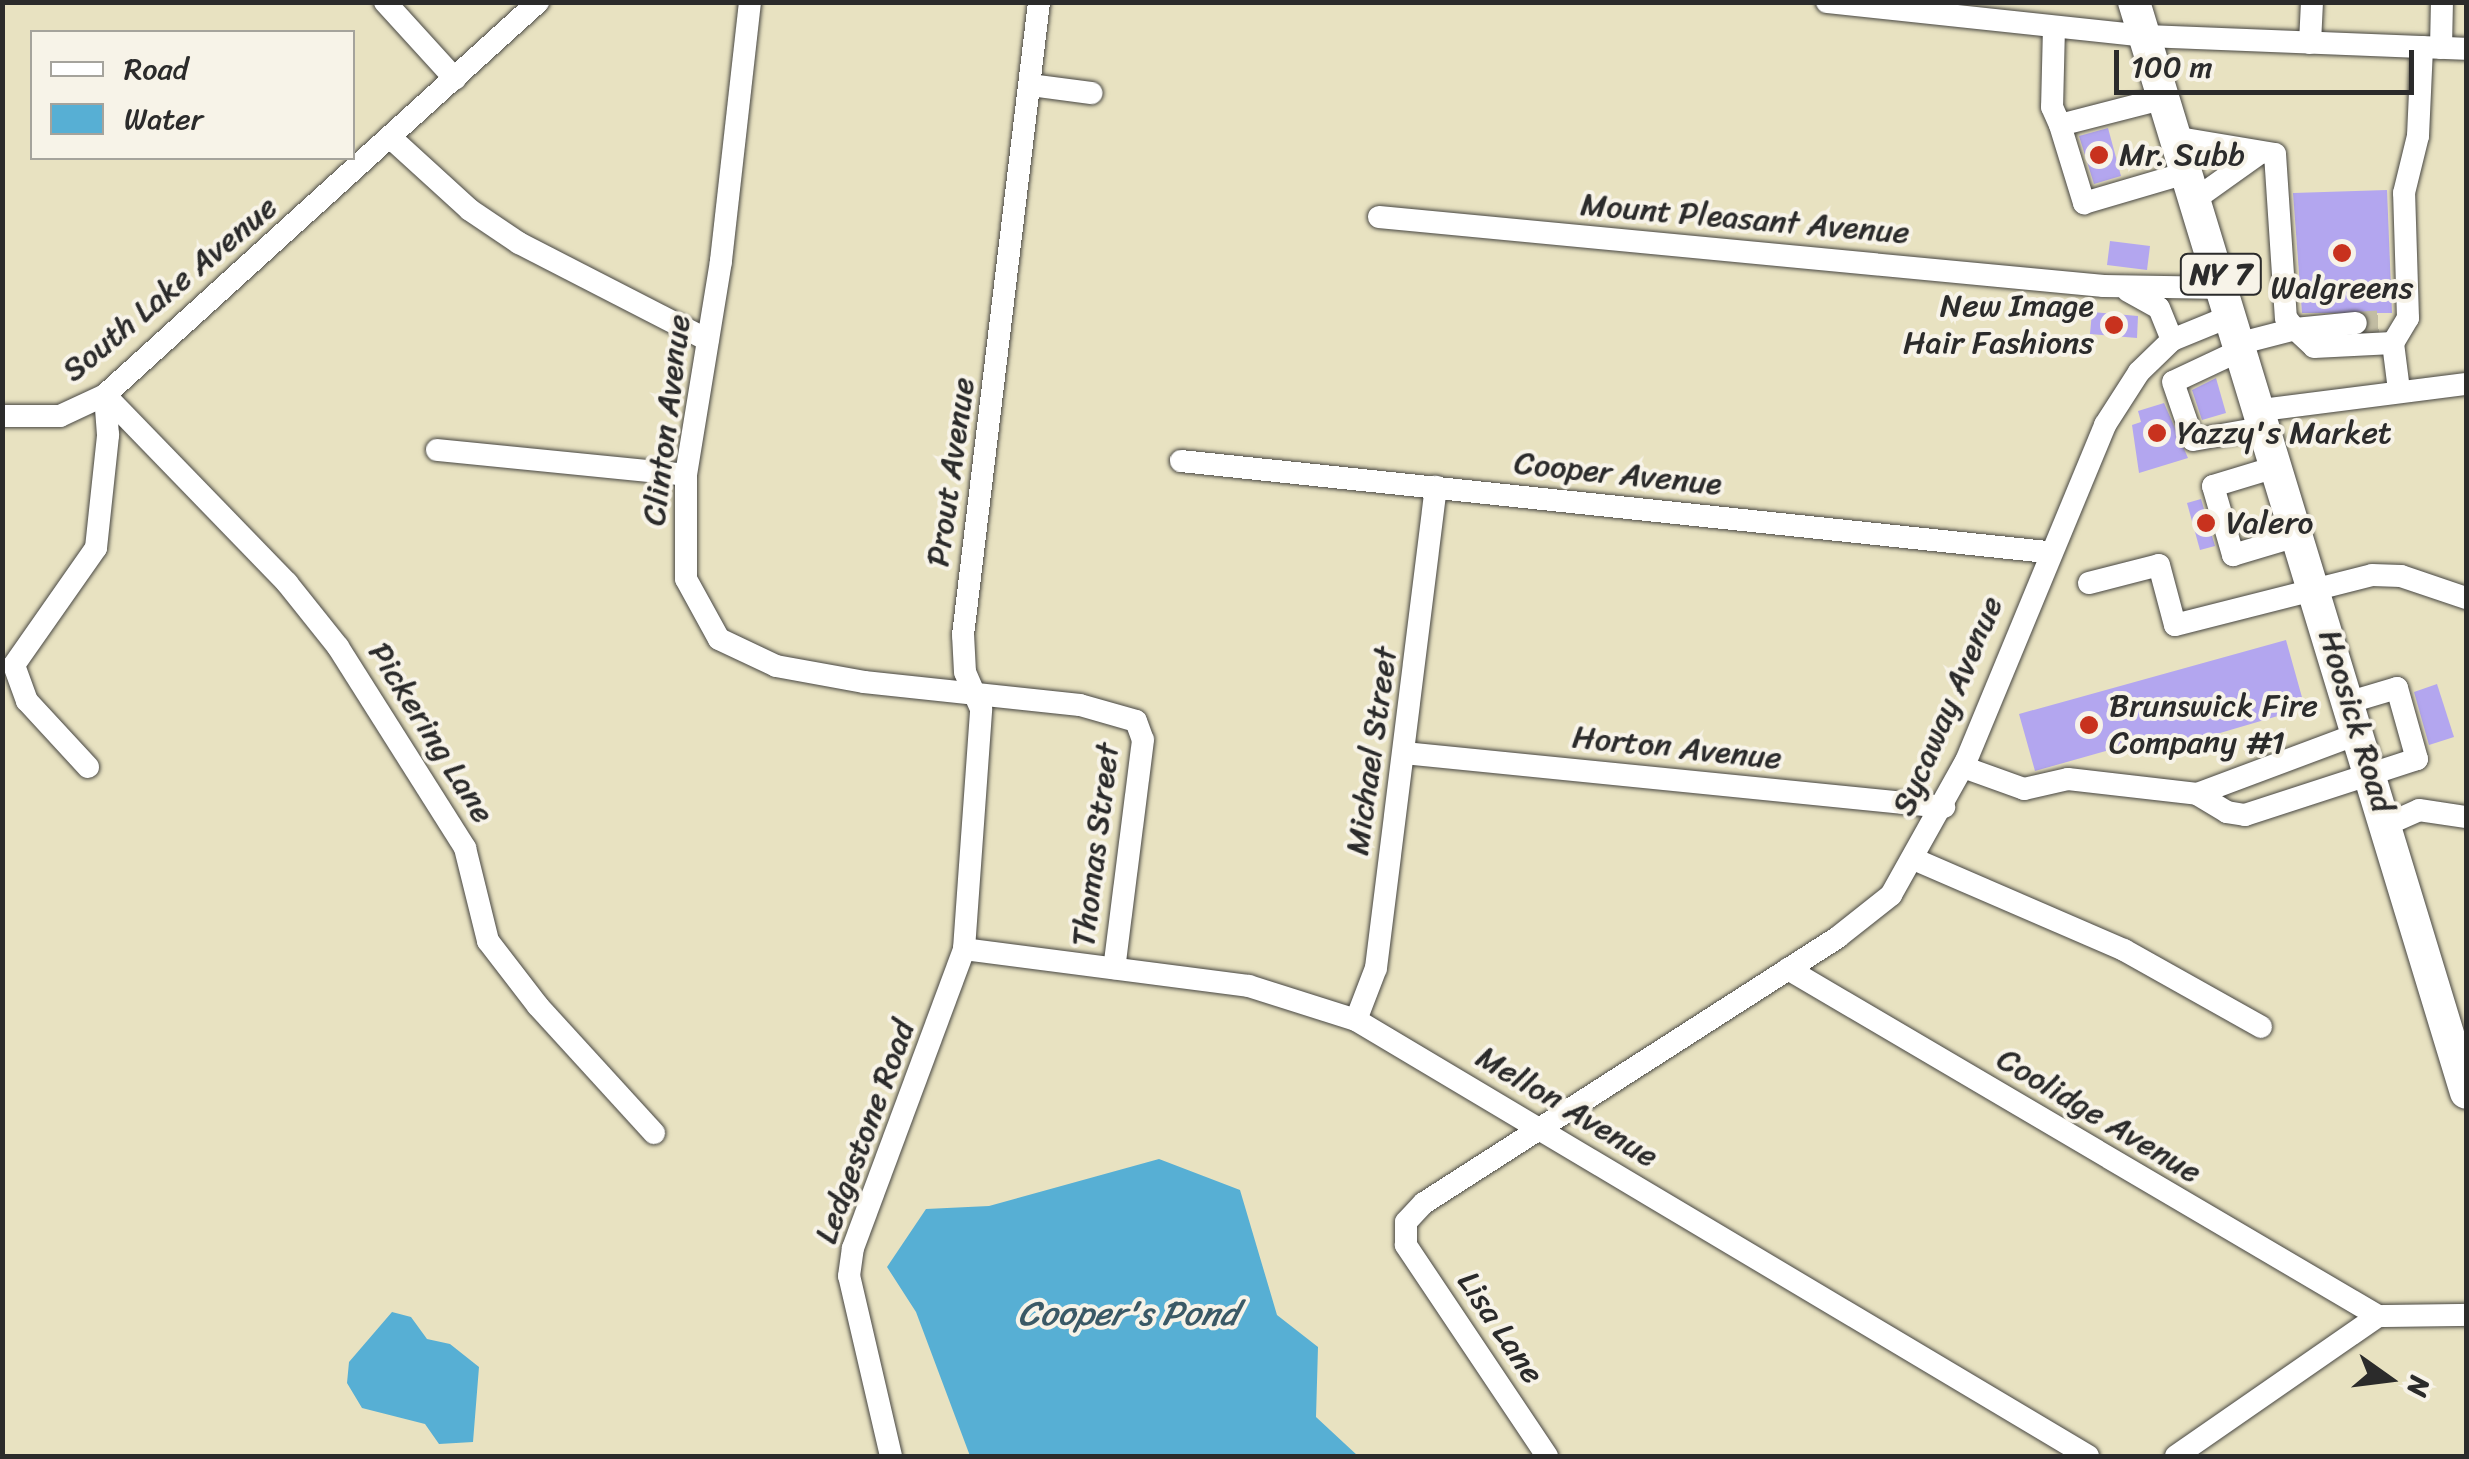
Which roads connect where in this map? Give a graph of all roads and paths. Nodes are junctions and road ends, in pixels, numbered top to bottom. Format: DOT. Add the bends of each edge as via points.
graph roads {
  1 [pos="385,2"];
  2 [pos="538,2"];
  3 [pos="750,2"];
  4 [pos="1040,2"];
  5 [pos="1827,2"];
  6 [pos="2134,2"];
  7 [pos="2312,2"];
  8 [pos="2442,2"];
  9 [pos="2054,26"];
  10 [pos="2145,36"];
  11 [pos="2310,43"];
  12 [pos="2431,48"];
  13 [pos="2466,50"];
  14 [pos="455,79"];
  15 [pos="1031,86"];
  16 [pos="1091,93"];
  17 [pos="2165,98"];
  18 [pos="2060,124"];
  19 [pos="391,138"];
  20 [pos="2178,138"];
  21 [pos="2267,154"];
  22 [pos="2193,185"];
  23 [pos="1379,216"];
  24 [pos="2104,286"];
  25 [pos="2408,318"];
  26 [pos="2382,320"];
  27 [pos="2356,323"];
  28 [pos="2236,324"];
  29 [pos="2295,329"];
  30 [pos="708,340"];
  31 [pos="2172,340"];
  32 [pos="2393,343"];
  33 [pos="2150,360"];
  34 [pos="2173,382"];
  35 [pos="2466,384"];
  36 [pos="2398,390"];
  37 [pos="105,395"];
  38 [pos="2,416"];
  39 [pos="2264,419"];
  40 [pos="437,450"];
  41 [pos="1181,461"];
  42 [pos="2279,466"];
  43 [pos="686,475"];
  44 [pos="1436,487"];
  45 [pos="2300,535"];
  46 [pos="2047,552"];
  47 [pos="2089,583"];
  48 [pos="2316,588"];
  49 [pos="2466,598"];
  50 [pos="974,692"];
  51 [pos="2355,717"];
  52 [pos="1142,728"];
  53 [pos="1404,753"];
  54 [pos="88,767"];
  55 [pos="1963,767"];
  56 [pos="2372,775"];
  57 [pos="2198,794"];
  58 [pos="1944,807"];
  59 [pos="2466,817"];
  60 [pos="2388,824"];
  61 [pos="1916,860"];
  62 [pos="964,949"];
  63 [pos="1114,968"];
  64 [pos="1788,969"];
  65 [pos="1356,1020"];
  66 [pos="2261,1027"];
  67 [pos="2466,1093"];
  68 [pos="1538,1128"];
  69 [pos="654,1132"];
  70 [pos="1403,1234"];
  71 [pos="2466,1315"];
  72 [pos="2378,1316"];
  73 [pos="891,1456"];
  74 [pos="1547,1456"];
  75 [pos="2088,1456"];
  76 [pos="2176,1456"];
  1 -- 14 [label="street"];
  2 -- 14 [label="street, South Lake Avenue"];
  3 -- 30 [label="street, Clinton Avenue"];
  4 -- 15 [label="street, Prout Avenue"];
  5 -- 9 [label="street"];
  6 -- 10 [label="highway, NY 7"];
  7 -- 11 [label="street"];
  8 -- 12 [label="street"];
  9 -- 10 [label="street"];
  9 -- 18 [label="street" via="2052,106"];
  10 -- 11 [label="street"];
  10 -- 17 [label="highway, NY 7"];
  11 -- 12 [label="street"];
  12 -- 13 [label="street"];
  12 -- 25 [label="street" via="2404,193"];
  14 -- 19 [label="street, South Lake Avenue"];
  15 -- 16 [label="street"];
  15 -- 50 [label="street, Prout Avenue" via="964,619 965,672"];
  17 -- 18 [label="street"];
  17 -- 20 [label="highway, NY 7"];
  18 -- 22 [label="street" via="2084,204"];
  19 -- 30 [label="street" via="470,210 518,243"];
  19 -- 37 [label="street, South Lake Avenue"];
  20 -- 21 [label="street"];
  20 -- 22 [label="highway, NY 7"];
  21 -- 22 [label="street"];
  21 -- 29 [label="street" via="2286,318"];
  22 -- 28 [label="highway, NY 7"];
  23 -- 24 [label="street, Mount Pleasant Avenue"];
  24 -- 28 [label="street, Mount Pleasant Avenue"];
  24 -- 31 [label="street, Mount Pleasant Avenue" via="2143,294 2159,308"];
  25 -- 26 [label="street"];
  25 -- 32 [label="street"];
  27 -- 29 [label="street"];
  28 -- 29 [label="street"];
  28 -- 31 [label="street, Sycaway Avenue"];
  28 -- 34 [label="street"];
  28 -- 39 [label="highway, Hoosick Road / NY 7"];
  29 -- 32 [label="street" via="2314,346"];
  30 -- 43 [label="street, Clinton Avenue"];
  31 -- 33 [label="street, Sycaway Avenue"];
  32 -- 36 [label="street"];
  33 -- 34 [label="street"];
  33 -- 46 [label="street, Sycaway Avenue" via="2105,424"];
  34 -- 39 [label="street" via="2193,440"];
  35 -- 36 [label="street"];
  36 -- 39 [label="street"];
  37 -- 38 [label="street, South Lake Avenue" via="60,416"];
  37 -- 54 [label="street" via="108,434 96,548 14,665 27,701"];
  37 -- 69 [label="street, Pickering Lane" via="287,582 338,647 465,848 488,941"];
  39 -- 42 [label="highway, Hoosick Road / NY 7"];
  40 -- 43 [label="street"];
  41 -- 44 [label="street, Cooper Avenue"];
  42 -- 45 [label="highway, Hoosick Road / NY 7"];
  42 -- 45 [label="street" via="2212,486 2233,555"];
  43 -- 50 [label="street, Clinton Avenue" via="686,580 705,622 733,650 776,666 864,682"];
  44 -- 46 [label="street, Cooper Avenue"];
  44 -- 53 [label="street, Michael Street"];
  45 -- 48 [label="highway, Hoosick Road / NY 7"];
  46 -- 55 [label="street, Sycaway Avenue"];
  47 -- 48 [label="street" via="2159,564 2175,626"];
  48 -- 49 [label="street" via="2372,574 2401,576"];
  48 -- 51 [label="highway, Hoosick Road / NY 7"];
  50 -- 52 [label="street, Clinton Avenue" via="1080,704 1128,716"];
  50 -- 62 [label="street, Prout Avenue" via="981,709 980,762"];
  51 -- 56 [label="highway, Hoosick Road / NY 7"];
  51 -- 56 [label="street" via="2397,688 2418,759"];
  51 -- 57 [label="street"];
  52 -- 63 [label="street, Thomas Street"];
  53 -- 58 [label="street, Horton Avenue"];
  53 -- 65 [label="street, Michael Street" via="1376,968"];
  55 -- 57 [label="street" via="2024,789 2068,779"];
  55 -- 58 [label="street, Sycaway Avenue"];
  56 -- 57 [label="street" via="2245,814 2227,812"];
  56 -- 60 [label="highway, Hoosick Road / NY 7"];
  58 -- 61 [label="street, Sycaway Avenue"];
  59 -- 60 [label="street" via="2419,810"];
  60 -- 67 [label="highway, Hoosick Road / NY 7"];
  61 -- 64 [label="street, Sycaway Avenue" via="1891,895"];
  61 -- 66 [label="street" via="2124,950"];
  62 -- 63 [label="street, Mellon Avenue"];
  62 -- 73 [label="street, Ledgestone Road" via="853,1248 849,1276"];
  63 -- 65 [label="street, Mellon Avenue" via="1286,993"];
  64 -- 68 [label="street, Sycaway Avenue"];
  64 -- 72 [label="street, Coolidge Avenue"];
  65 -- 68 [label="street, Mellon Avenue"];
  68 -- 70 [label="street, Sycaway Avenue" via="1424,1203"];
  68 -- 75 [label="street, Mellon Avenue"];
  70 -- 74 [label="street, Lisa Lane"];
  71 -- 72 [label="street"];
  72 -- 76 [label="street"];
}
